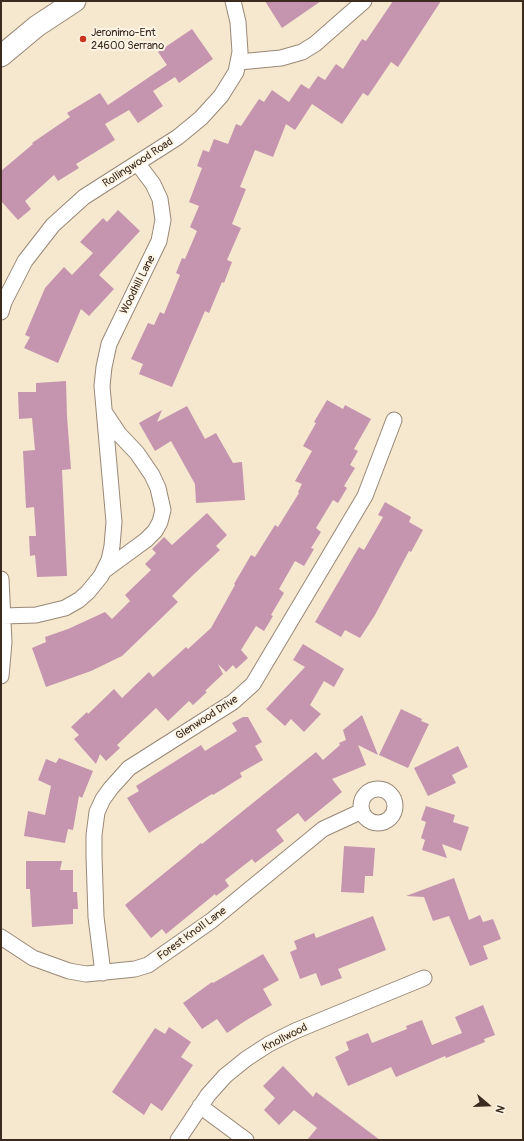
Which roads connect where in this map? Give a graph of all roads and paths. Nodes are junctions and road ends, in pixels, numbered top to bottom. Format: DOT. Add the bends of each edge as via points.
graph roads {
  1 [pos="75,1"];
  2 [pos="233,1"];
  3 [pos="364,1"];
  4 [pos="1,56"];
  5 [pos="239,62"];
  6 [pos="138,164"];
  7 [pos="1,312"];
  8 [pos="104,412"];
  9 [pos="394,420"];
  10 [pos="105,570"];
  11 [pos="1,579"];
  12 [pos="3,616"];
  13 [pos="1,676"];
  14 [pos="362,811"];
  15 [pos="1,937"];
  16 [pos="103,973"];
  17 [pos="424,978"];
  18 [pos="200,1106"];
  19 [pos="178,1140"];
  20 [pos="246,1140"];
  1 -- 4 [label="main road" via="37,26"];
  2 -- 5 [label="street, Rollingwood Road" via="240,42"];
  3 -- 5 [label="street" via="315,44 302,52 281,58"];
  5 -- 6 [label="street, Rollingwood Road" via="232,80 201,118"];
  6 -- 7 [label="street, Rollingwood Road" via="84,198 53,225 24,261"];
  6 -- 8 [label="street, Woodhill Lane" via="156,189 163,220 159,241 109,344 102,386"];
  8 -- 10 [label="street, Woodhill Lane" via="114,522 110,560"];
  8 -- 10 [label="street, Woodhill Lane" via="119,434 137,452 152,475 163,510 155,531"];
  9 -- 16 [label="street, Glenwood Drive" via="365,496 253,684 233,702 129,768 102,799 97,812 94,856 96,918"];
  10 -- 12 [label="street, Woodhill Lane" via="88,592 65,608 36,615"];
  11 -- 12 [label="street"];
  12 -- 13 [label="street"];
  14 -- 16 [label="street, Forest Knoll Lane" via="323,829 210,921 148,965 135,970"];
  15 -- 16 [label="street, Forest Knoll Lane" via="33,958 51,966 86,974"];
  17 -- 18 [label="street, Knollwood" via="269,1044 225,1076"];
  18 -- 19 [label="street, Knollwood"];
  18 -- 20 [label="street"];
}
